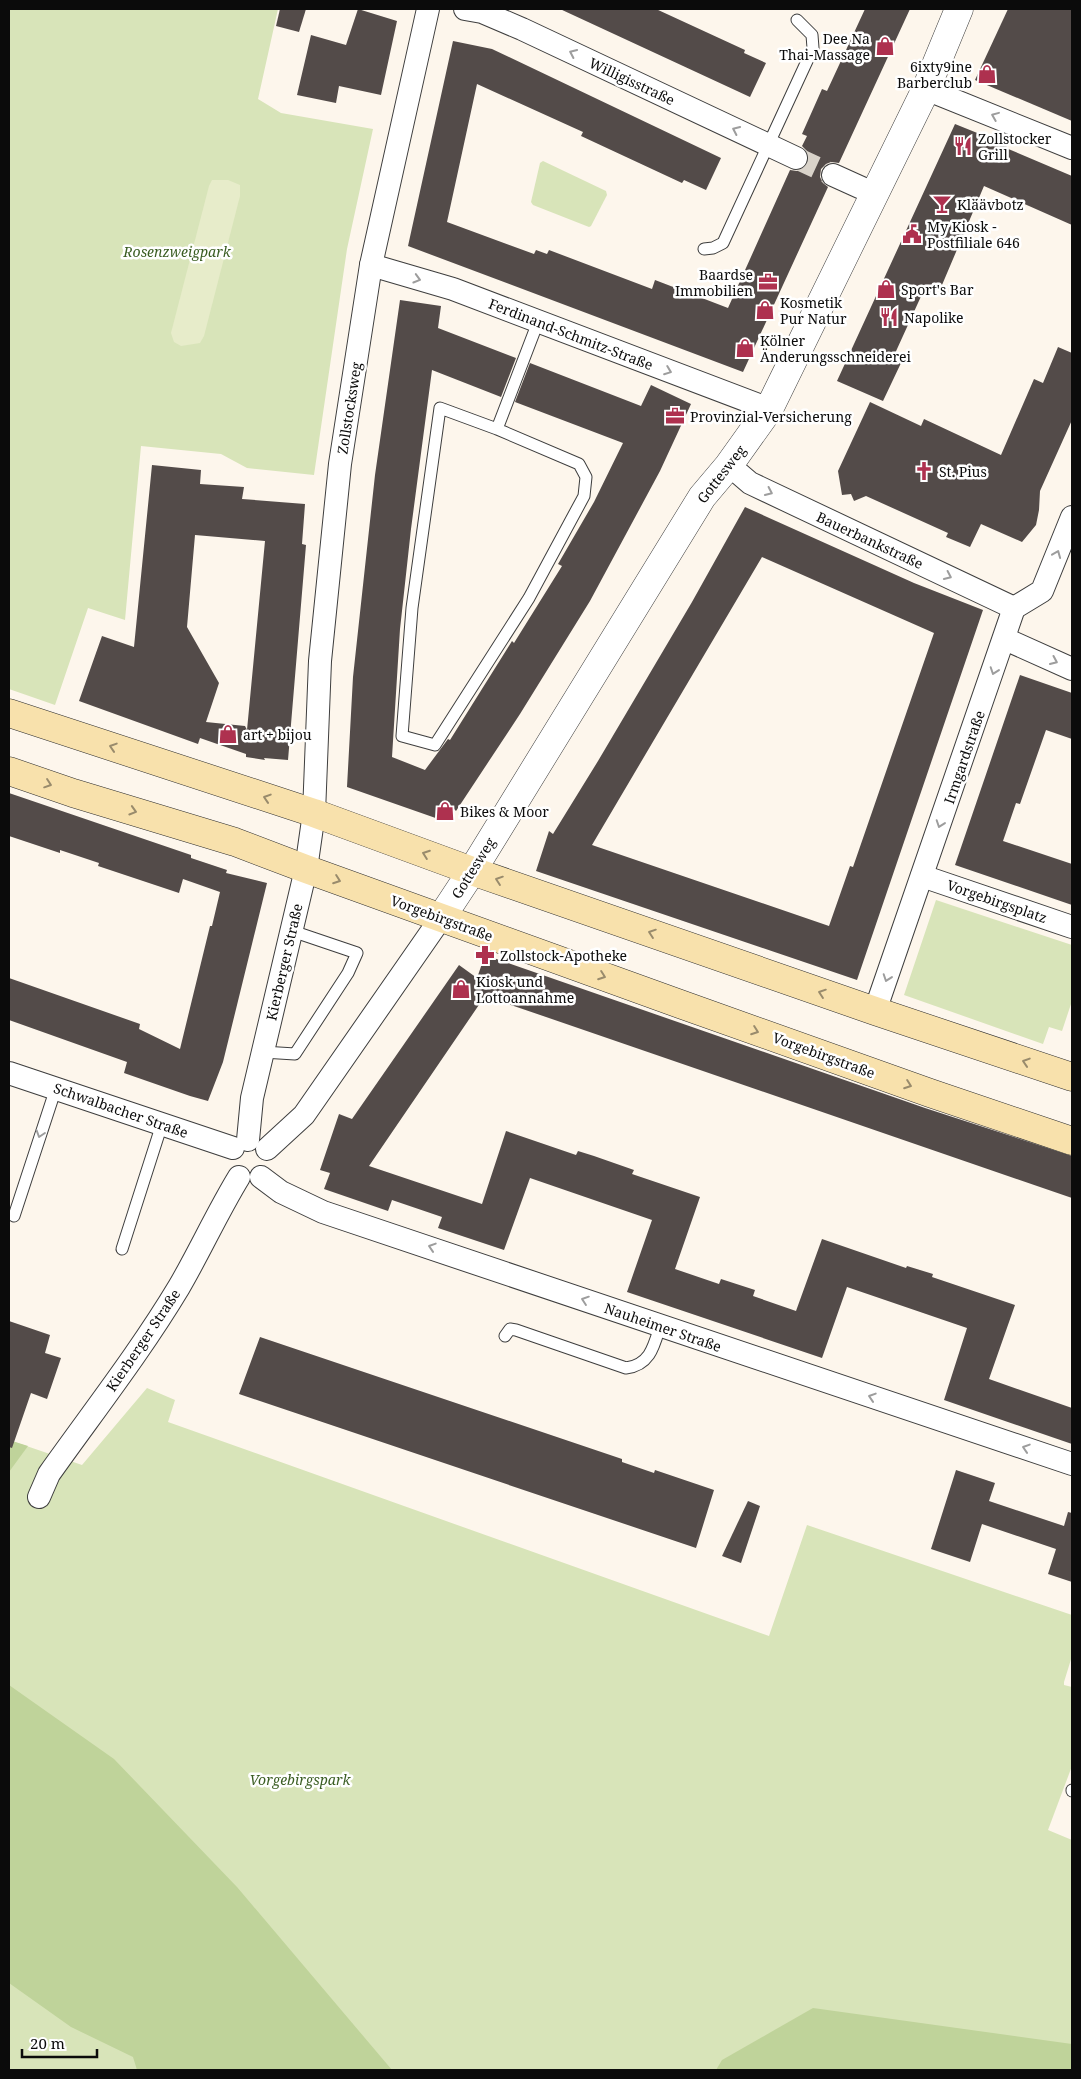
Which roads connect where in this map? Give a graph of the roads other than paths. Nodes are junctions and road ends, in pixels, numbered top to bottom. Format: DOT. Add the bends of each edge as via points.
graph roads {
  1 [pos="428,9"];
  2 [pos="465,9"];
  3 [pos="953,15"];
  4 [pos="797,20"];
  5 [pos="926,88"];
  6 [pos="770,145"];
  7 [pos="1072,148"];
  8 [pos="796,158"];
  9 [pos="833,175"];
  10 [pos="875,194"];
  11 [pos="704,249"];
  12 [pos="371,265"];
  13 [pos="538,322"];
  14 [pos="769,409"];
  15 [pos="497,429"];
  16 [pos="729,465"];
  17 [pos="1072,517"];
  18 [pos="1014,608"];
  19 [pos="1004,639"];
  20 [pos="1072,669"];
  21 [pos="9,714"];
  22 [pos="9,771"];
  23 [pos="314,813"];
  24 [pos="306,870"];
  25 [pos="472,871"];
  26 [pos="922,876"];
  27 [pos="441,918"];
  28 [pos="1072,927"];
  29 [pos="292,931"];
  30 [pos="875,1011"];
  31 [pos="263,1052"];
  32 [pos="9,1073"];
  33 [pos="1072,1077"];
  34 [pos="56,1088"];
  35 [pos="162,1124"];
  36 [pos="1072,1141"];
  37 [pos="249,1145"];
  38 [pos="250,1177"];
  39 [pos="14,1216"];
  40 [pos="122,1249"];
  41 [pos="660,1326"];
  42 [pos="505,1336"];
  43 [pos="1072,1464"];
  44 [pos="39,1497"];
  1 -- 12 [label="street, Zollstocksweg"];
  6 -- 2 [label="street, Willigisstraße, one-way" via="522,29 482,12"];
  3 -- 5 [label="street, Gottesweg"];
  4 -- 6 [label="lane" via="812,35 813,48"];
  7 -- 5 [label="street, one-way"];
  5 -- 10 [label="street, Gottesweg"];
  6 -- 8 [label="street, Willigisstraße"];
  6 -- 11 [label="lane" via="723,243"];
  9 -- 10 [label="street"];
  10 -- 14 [label="street, Gottesweg"];
  12 -- 13 [label="street, Ferdinand-Schmitz-Straße, one-way" via="453,289"];
  12 -- 23 [label="street, Zollstocksweg" via="340,464 320,661"];
  13 -- 14 [label="street, Ferdinand-Schmitz-Straße, one-way"];
  13 -- 15 [label="lane"];
  14 -- 16 [label="street, Gottesweg"];
  15 -- 15 [label="lane" via="579,464 586,477 584,496 529,598 435,745 402,736 412,608 440,408"];
  16 -- 18 [label="street, Bauerbankstraße, one-way" via="750,483"];
  16 -- 25 [label="street, Gottesweg" via="702,497"];
  18 -- 17 [label="street, one-way" via="1042,592"];
  18 -- 19 [label="street, Irmgardstraße"];
  19 -- 20 [label="street, one-way"];
  19 -- 26 [label="street, Irmgardstraße, one-way"];
  23 -- 21 [label="main road, one-way"];
  22 -- 24 [label="main road, Vorgebirgstraße, one-way" via="235,842"];
  23 -- 24 [label="street, Kierberger Straße"];
  25 -- 23 [label="main road, one-way"];
  24 -- 27 [label="main road, Vorgebirgstraße, one-way"];
  24 -- 29 [label="street, Kierberger Straße"];
  25 -- 27 [label="street, Gottesweg"];
  30 -- 25 [label="main road, one-way"];
  26 -- 28 [label="street, Vorgebirgsplatz"];
  26 -- 30 [label="street, Irmgardstraße, one-way"];
  27 -- 36 [label="main road, Vorgebirgstraße, one-way" via="920,1090"];
  27 -- 37 [label="street" via="304,1115"];
  29 -- 31 [label="street, Kierberger Straße"];
  29 -- 31 [label="lane" via="357,953 348,973 295,1054"];
  33 -- 30 [label="main road, one-way"];
  31 -- 37 [label="street, Kierberger Straße" via="252,1098"];
  32 -- 34 [label="street, Schwalbacher Straße"];
  34 -- 35 [label="street, Schwalbacher Straße"];
  34 -- 39 [label="lane, one-way"];
  35 -- 37 [label="street, Schwalbacher Straße"];
  35 -- 40 [label="lane"];
  37 -- 38 [label="street, Kierberger Straße" via="270,1164"];
  37 -- 38 [label="street, Kierberger Straße" via="230,1155 229,1164 232,1172"];
  41 -- 38 [label="street, Nauheimer Straße, one-way" via="323,1212"];
  38 -- 44 [label="street, Kierberger Straße" via="220,1208 180,1286 49,1474"];
  41 -- 42 [label="lane" via="651,1354 636,1367 626,1368 516,1330 507,1331"];
  43 -- 41 [label="street, Nauheimer Straße, one-way"];
}
